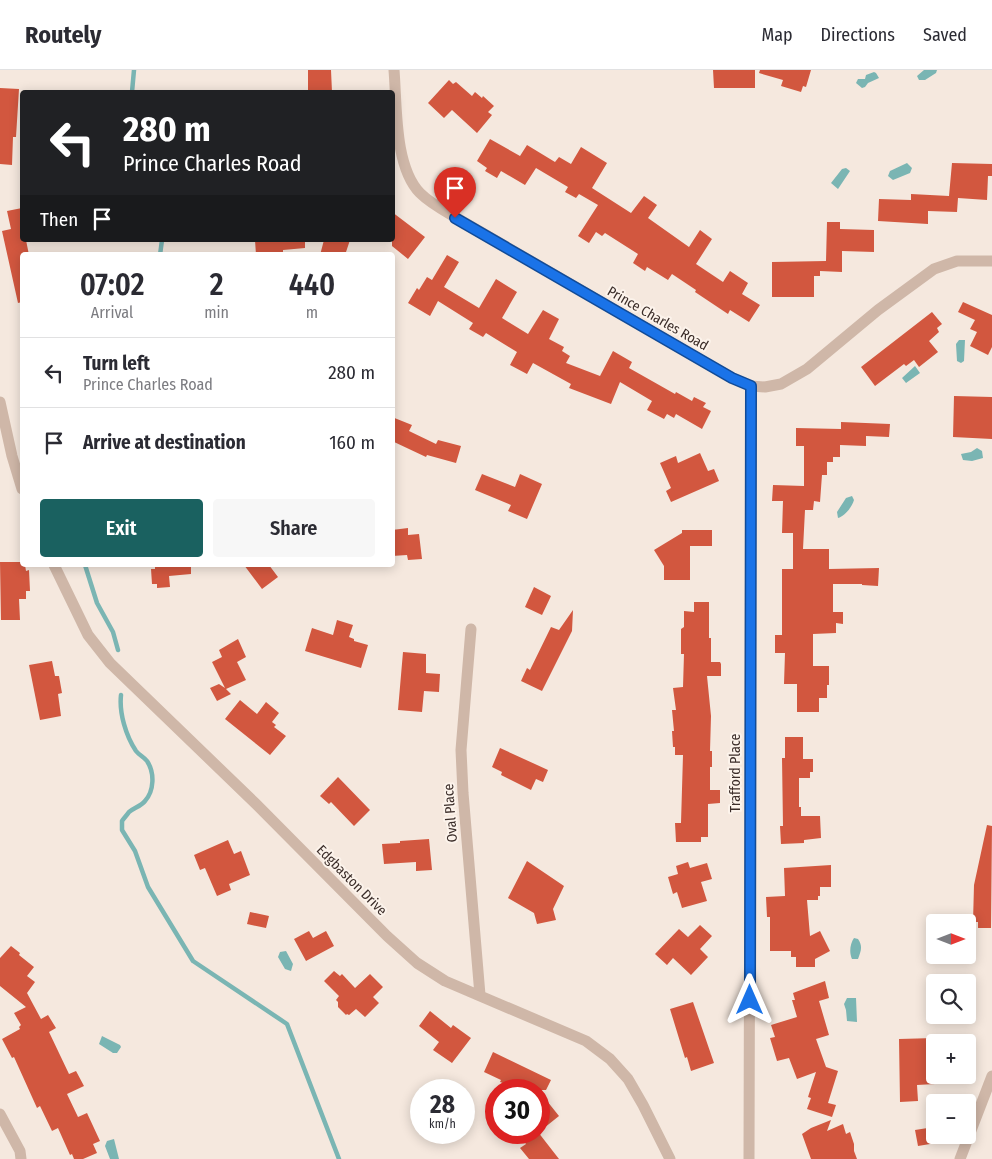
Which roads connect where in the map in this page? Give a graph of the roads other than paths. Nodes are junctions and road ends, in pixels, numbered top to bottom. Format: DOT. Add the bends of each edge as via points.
graph roads {
  1 [pos="394,70"];
  2 [pos="992,261"];
  3 [pos="751,386"];
  4 [pos="0,402"];
  5 [pos="20,482"];
  6 [pos="55,567"];
  7 [pos="471,629"];
  8 [pos="480,995"];
  9 [pos="992,1076"];
  10 [pos="0,1114"];
  11 [pos="21,1159"];
  12 [pos="670,1159"];
  13 [pos="749,1159"];
  14 [pos="960,1159"];
  1 -- 3 [label="street, Prince Charles Road" via="400,151 407,172 420,192 455,218"];
  2 -- 3 [label="street, Prince Charles Road" via="957,261 934,269 807,369 782,384"];
  3 -- 13 [label="street, Trafford Place"];
  4 -- 5 [label="street"];
  6 -- 8 [label="street, Edgbaston Drive" via="88,634 110,663 417,963 445,981"];
  7 -- 8 [label="street, Oval Place" via="461,750 462,792"];
  8 -- 12 [label="street, Edgbaston Drive" via="586,1041 610,1059 628,1079"];
  9 -- 14 [label="street"];
  10 -- 11 [label="street"];
}
